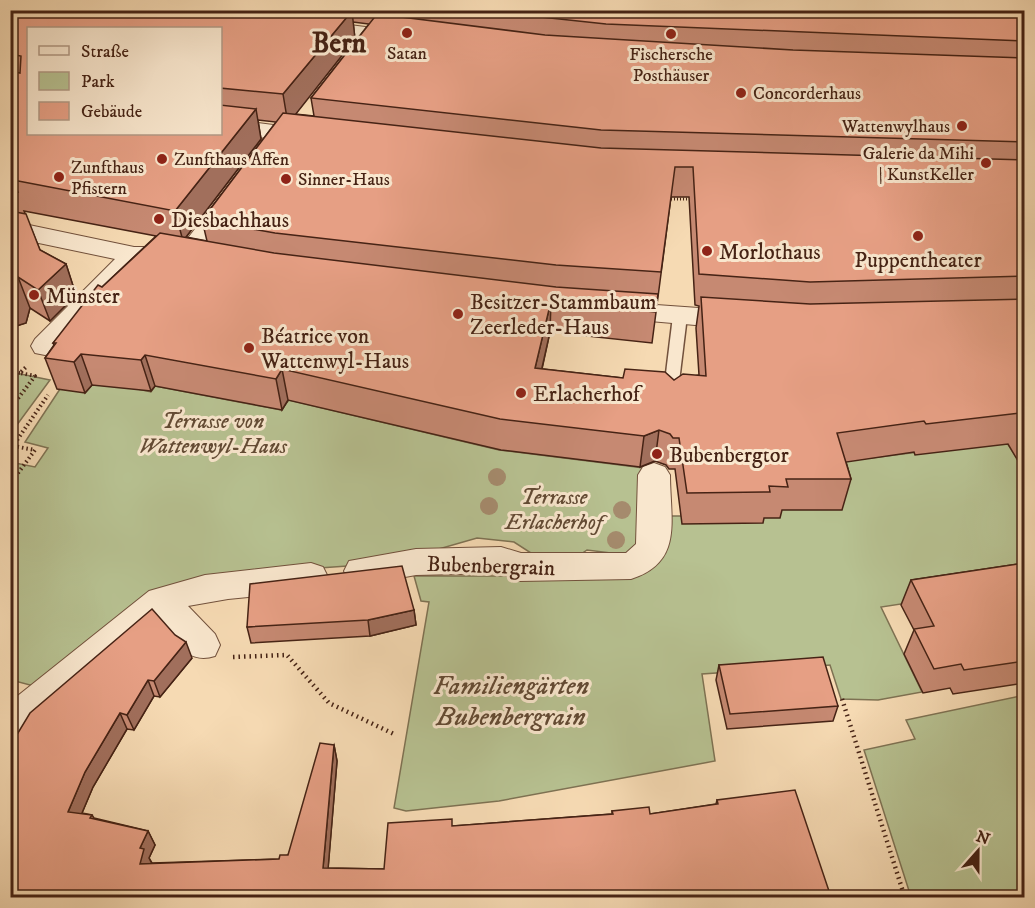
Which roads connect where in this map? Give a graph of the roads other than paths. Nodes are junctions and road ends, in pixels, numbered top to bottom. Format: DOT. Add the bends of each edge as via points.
graph roads {
  1 [pos="346,10"];
  2 [pos="293,24"];
  3 [pos="330,29"];
  4 [pos="372,34"];
  5 [pos="427,41"];
  6 [pos="359,52"];
  7 [pos="310,114"];
  8 [pos="222,125"];
  9 [pos="287,134"];
  10 [pos="336,140"];
  11 [pos="264,155"];
  12 [pos="243,183"];
  13 [pos="10,230"];
  14 [pos="134,255"];
  15 [pos="188,256"];
  16 [pos="219,262"];
  17 [pos="585,309"];
  18 [pos="680,316"];
  19 [pos="769,322"];
  20 [pos="45,346"];
  21 [pos="670,404"];
  22 [pos="654,475"];
  23 [pos="161,601"];
  24 [pos="202,645"];
  25 [pos="10,726"];
  1 -- 3 [label="street"];
  2 -- 3 [label="street"];
  3 -- 4 [label="street"];
  4 -- 5 [label="street"];
  4 -- 6 [label="street"];
  7 -- 9 [label="street"];
  8 -- 9 [label="street"];
  9 -- 10 [label="street"];
  9 -- 11 [label="street"];
  12 -- 15 [label="street"];
  13 -- 14 [label="street"];
  14 -- 15 [label="street"];
  14 -- 20 [label="street"];
  15 -- 16 [label="street"];
  17 -- 18 [label="street"];
  18 -- 19 [label="street"];
  18 -- 21 [label="lane"];
  22 -- 23 [label="street, Bubenbergrain" via="658,511 652,547 645,558 631,566 520,567 501,560 416,562 229,586"];
  23 -- 24 [label="street"];
  23 -- 25 [label="street, Bubenbergrain"];
}
